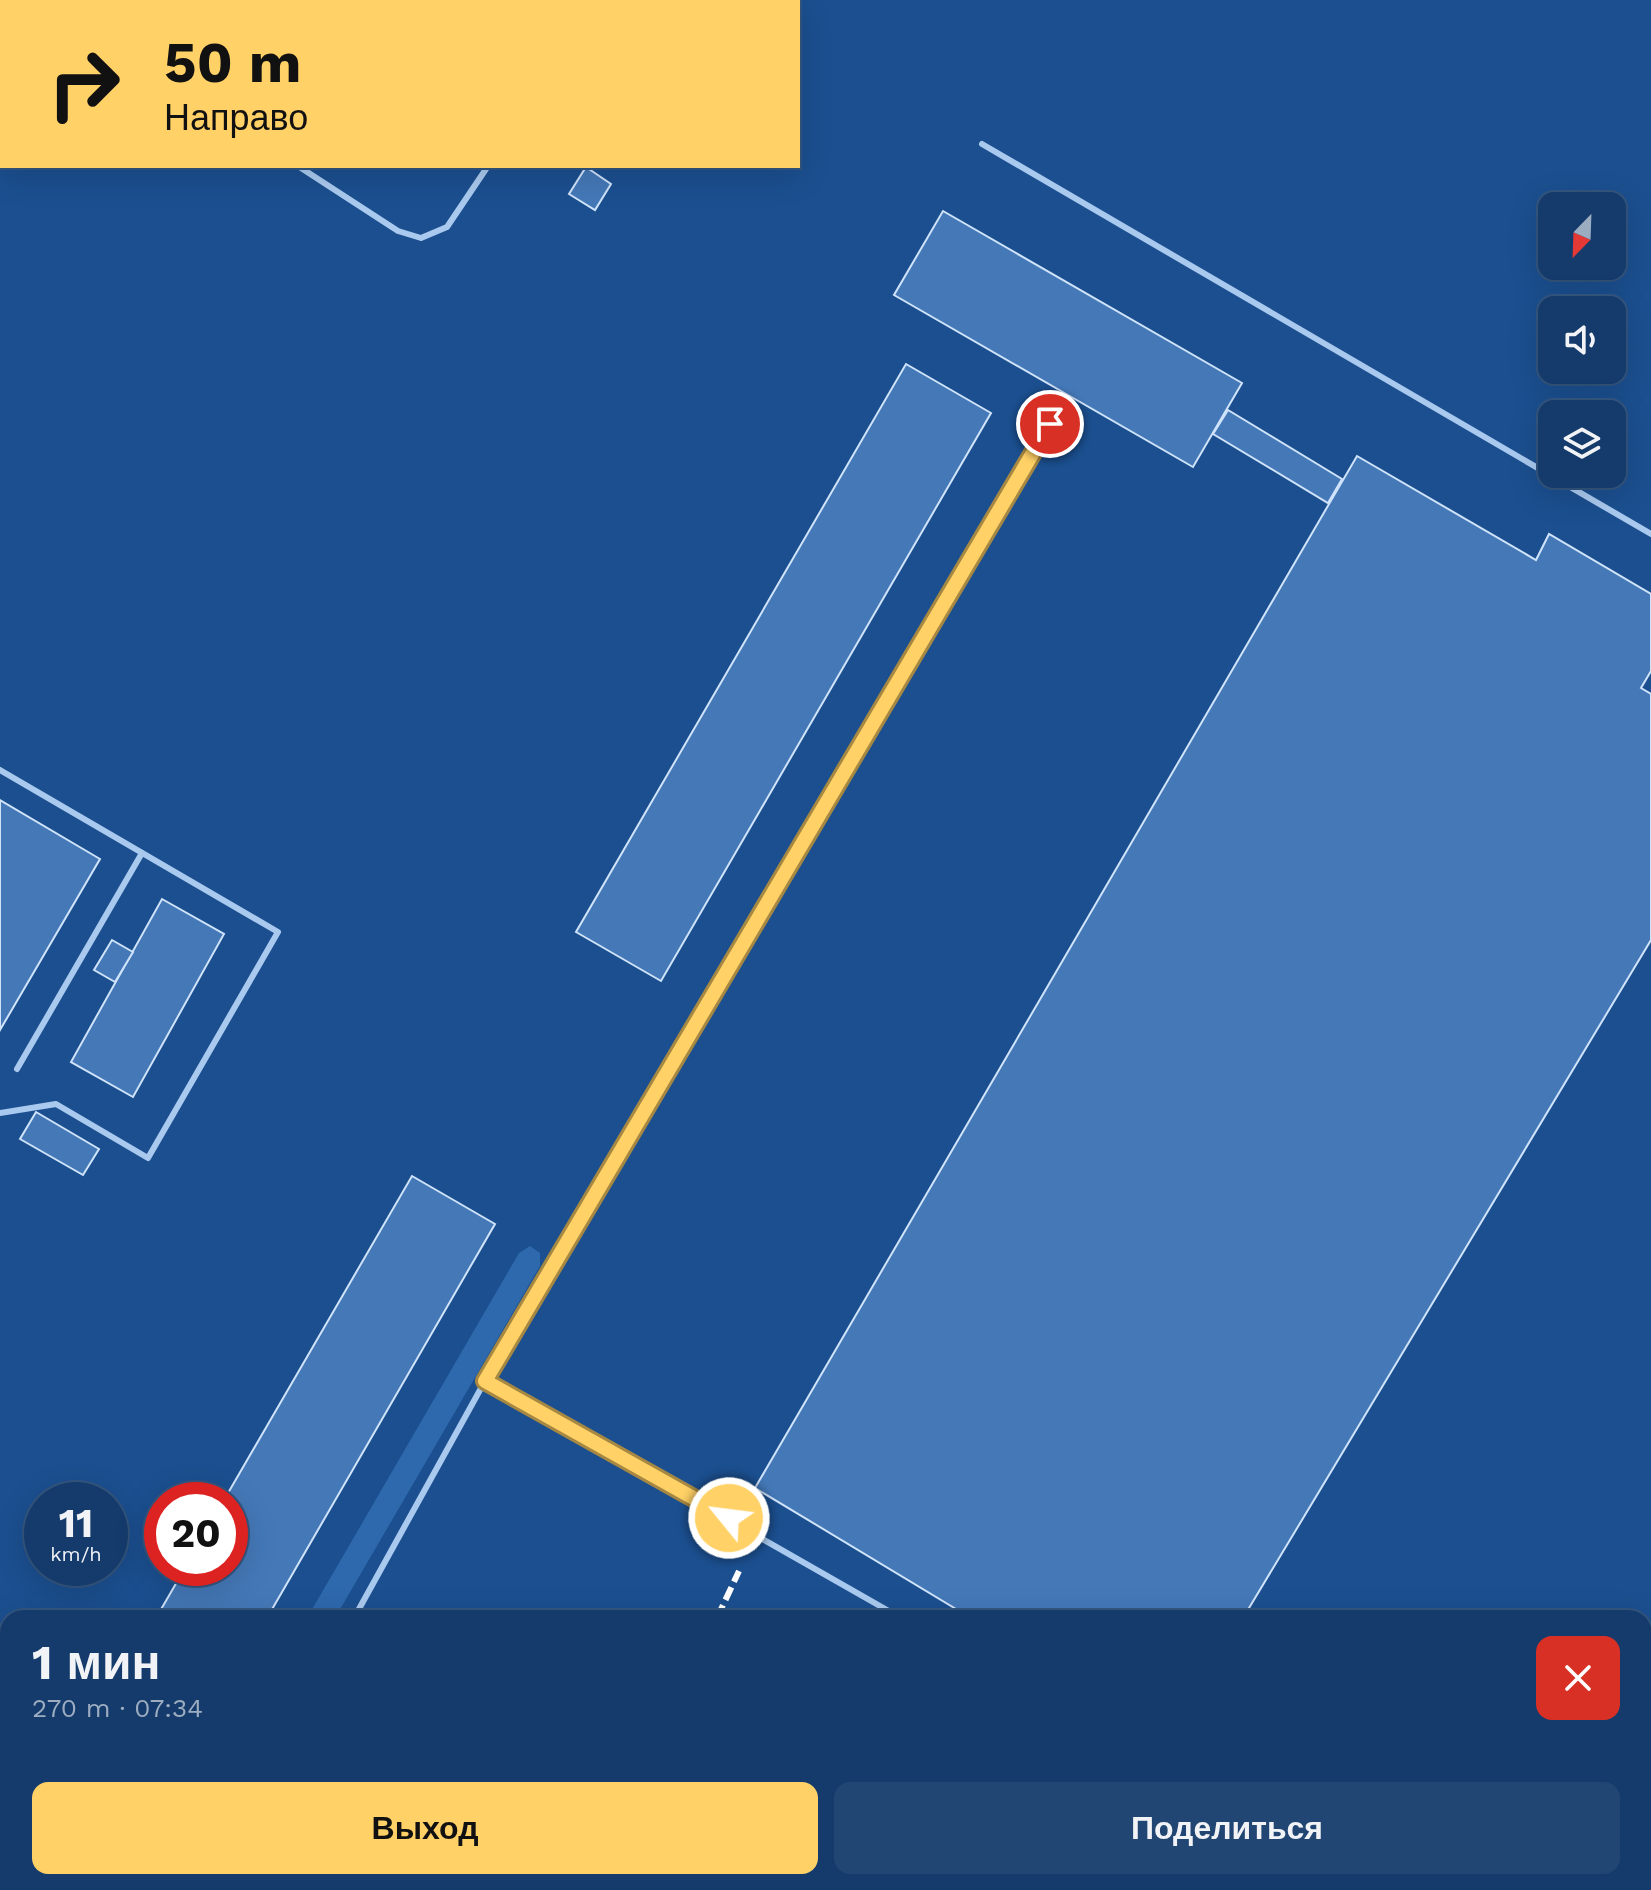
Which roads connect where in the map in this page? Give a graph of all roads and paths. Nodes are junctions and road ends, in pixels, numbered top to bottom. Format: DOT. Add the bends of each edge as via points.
graph roads {
  1 [pos="982,144"];
  2 [pos="301,168"];
  3 [pos="487,168"];
  4 [pos="1050,424"];
  5 [pos="1651,534"];
  6 [pos="0,770"];
  7 [pos="142,853"];
  8 [pos="17,1069"];
  9 [pos="0,1113"];
  10 [pos="485,1381"];
  11 [pos="358,1610"];
  12 [pos="887,1610"];
  1 -- 5 [label="lane"];
  2 -- 3 [label="lane" via="398,231 421,238 447,227"];
  4 -- 10 [label="lane"];
  6 -- 7 [label="lane"];
  7 -- 8 [label="lane"];
  7 -- 9 [label="lane" via="278,932 148,1158 56,1104"];
  10 -- 11 [label="lane"];
  10 -- 12 [label="lane"];
}
